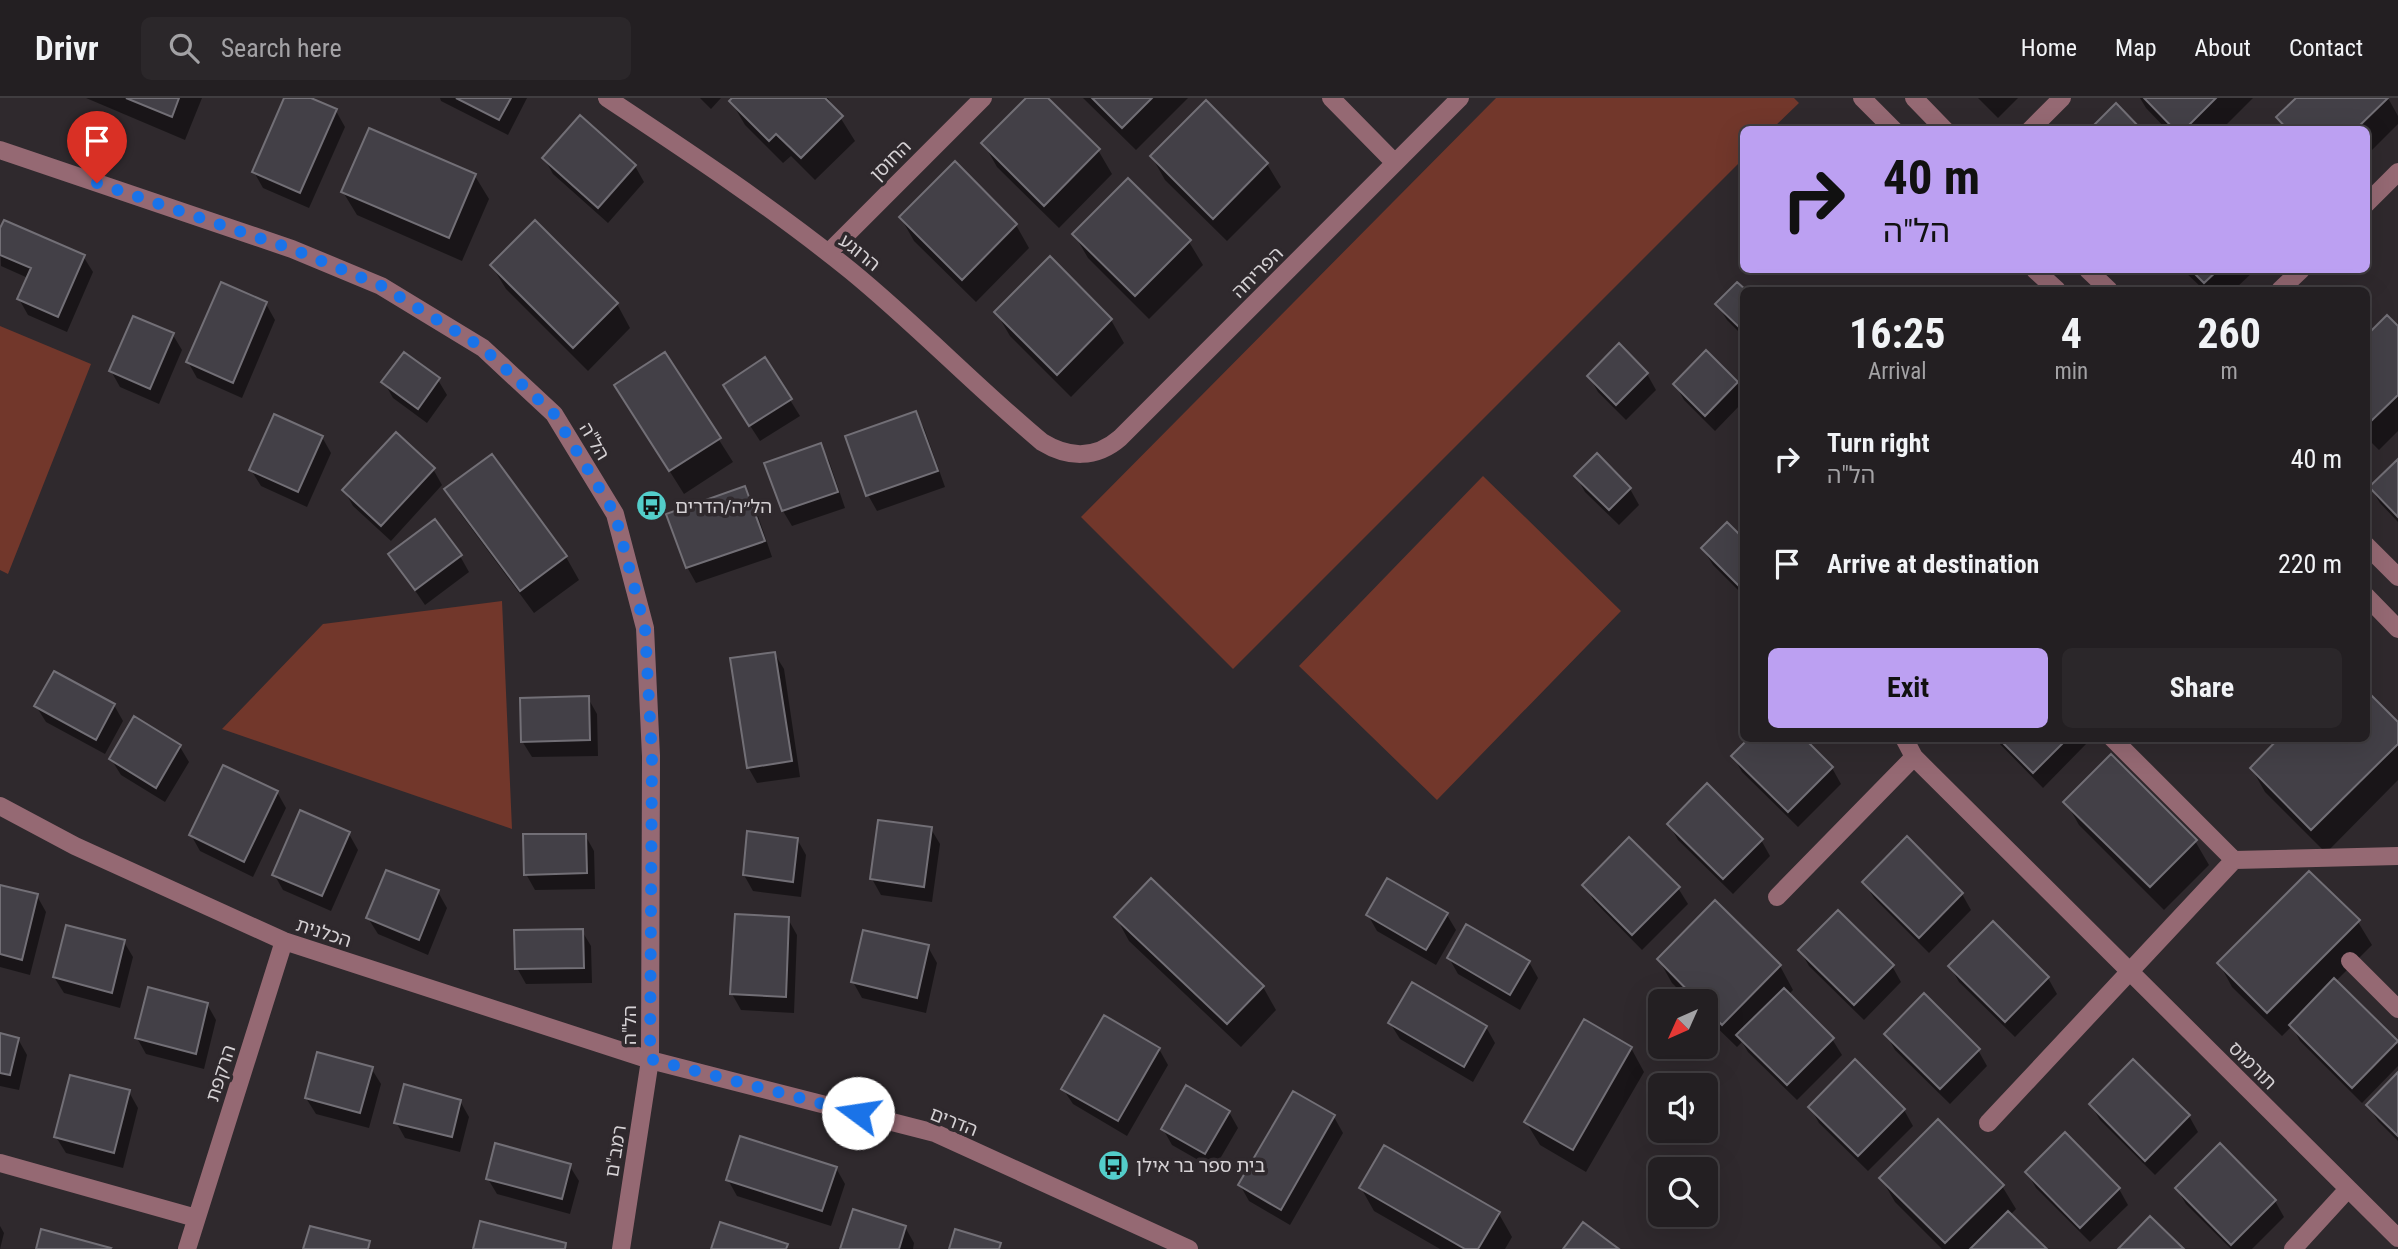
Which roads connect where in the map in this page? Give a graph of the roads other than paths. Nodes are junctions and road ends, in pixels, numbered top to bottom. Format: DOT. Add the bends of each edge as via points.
graph roads {
  1 [pos="607,98"];
  2 [pos="983,98"];
  3 [pos="1331,98"];
  4 [pos="1460,98"];
  5 [pos="1862,98"];
  6 [pos="1914,98"];
  7 [pos="2062,98"];
  8 [pos="1890,126"];
  9 [pos="1941,126"];
  10 [pos="2034,126"];
  11 [pos="0,150"];
  12 [pos="1395,163"];
  13 [pos="2398,172"];
  14 [pos="2370,200"];
  15 [pos="828,253"];
  16 [pos="2038,273"];
  17 [pos="2091,273"];
  18 [pos="2298,273"];
  19 [pos="2054,287"];
  20 [pos="2106,287"];
  21 [pos="2283,287"];
  22 [pos="1072,454"];
  23 [pos="2370,549"];
  24 [pos="2398,577"];
  25 [pos="2370,600"];
  26 [pos="2398,629"];
  27 [pos="1906,742"];
  28 [pos="2116,742"];
  29 [pos="1914,757"];
  30 [pos="0,806"];
  31 [pos="2398,856"];
  32 [pos="2234,860"];
  33 [pos="1777,897"];
  34 [pos="284,941"];
  35 [pos="2350,961"];
  36 [pos="2129,971"];
  37 [pos="2398,1009"];
  38 [pos="650,1059"];
  39 [pos="1988,1123"];
  40 [pos="0,1163"];
  41 [pos="2348,1189"];
  42 [pos="195,1218"];
  43 [pos="2398,1238"];
  44 [pos="187,1249"];
  45 [pos="621,1249"];
  46 [pos="1189,1249"];
  47 [pos="2293,1249"];
  1 -- 15 [label="street, הרוגע" via="731,180"];
  2 -- 15 [label="street, החוסן"];
  3 -- 12 [label="street"];
  4 -- 12 [label="street, הפריחה"];
  5 -- 8 [label="street"];
  6 -- 9 [label="street"];
  7 -- 10 [label="street"];
  11 -- 38 [label="street, הל\"ה" via="292,249 382,286 483,348 554,414 615,514 645,628 652,756"];
  12 -- 22 [label="street, הפריחה" via="1120,438 1100,450"];
  13 -- 14 [label="street"];
  15 -- 22 [label="street, הרוגע" via="1042,442"];
  16 -- 19 [label="street"];
  17 -- 20 [label="street"];
  18 -- 21 [label="street"];
  23 -- 24 [label="street"];
  25 -- 26 [label="street"];
  27 -- 29 [label="street, תורמוס"];
  28 -- 32 [label="street"];
  29 -- 33 [label="street"];
  29 -- 36 [label="street, תורמוס"];
  30 -- 34 [label="street, הכלנית" via="75,846"];
  31 -- 32 [label="street"];
  32 -- 36 [label="street"];
  34 -- 38 [label="street, הכלנית"];
  34 -- 42 [label="street, הרקפת"];
  35 -- 37 [label="street"];
  36 -- 39 [label="street"];
  36 -- 41 [label="street, תורמוס"];
  38 -- 45 [label="street, רמב\"ם"];
  38 -- 46 [label="street, הדרים" via="935,1133"];
  40 -- 42 [label="street"];
  41 -- 43 [label="street, תורמוס"];
  41 -- 47 [label="street"];
  42 -- 44 [label="street, הרקפת"];
}
